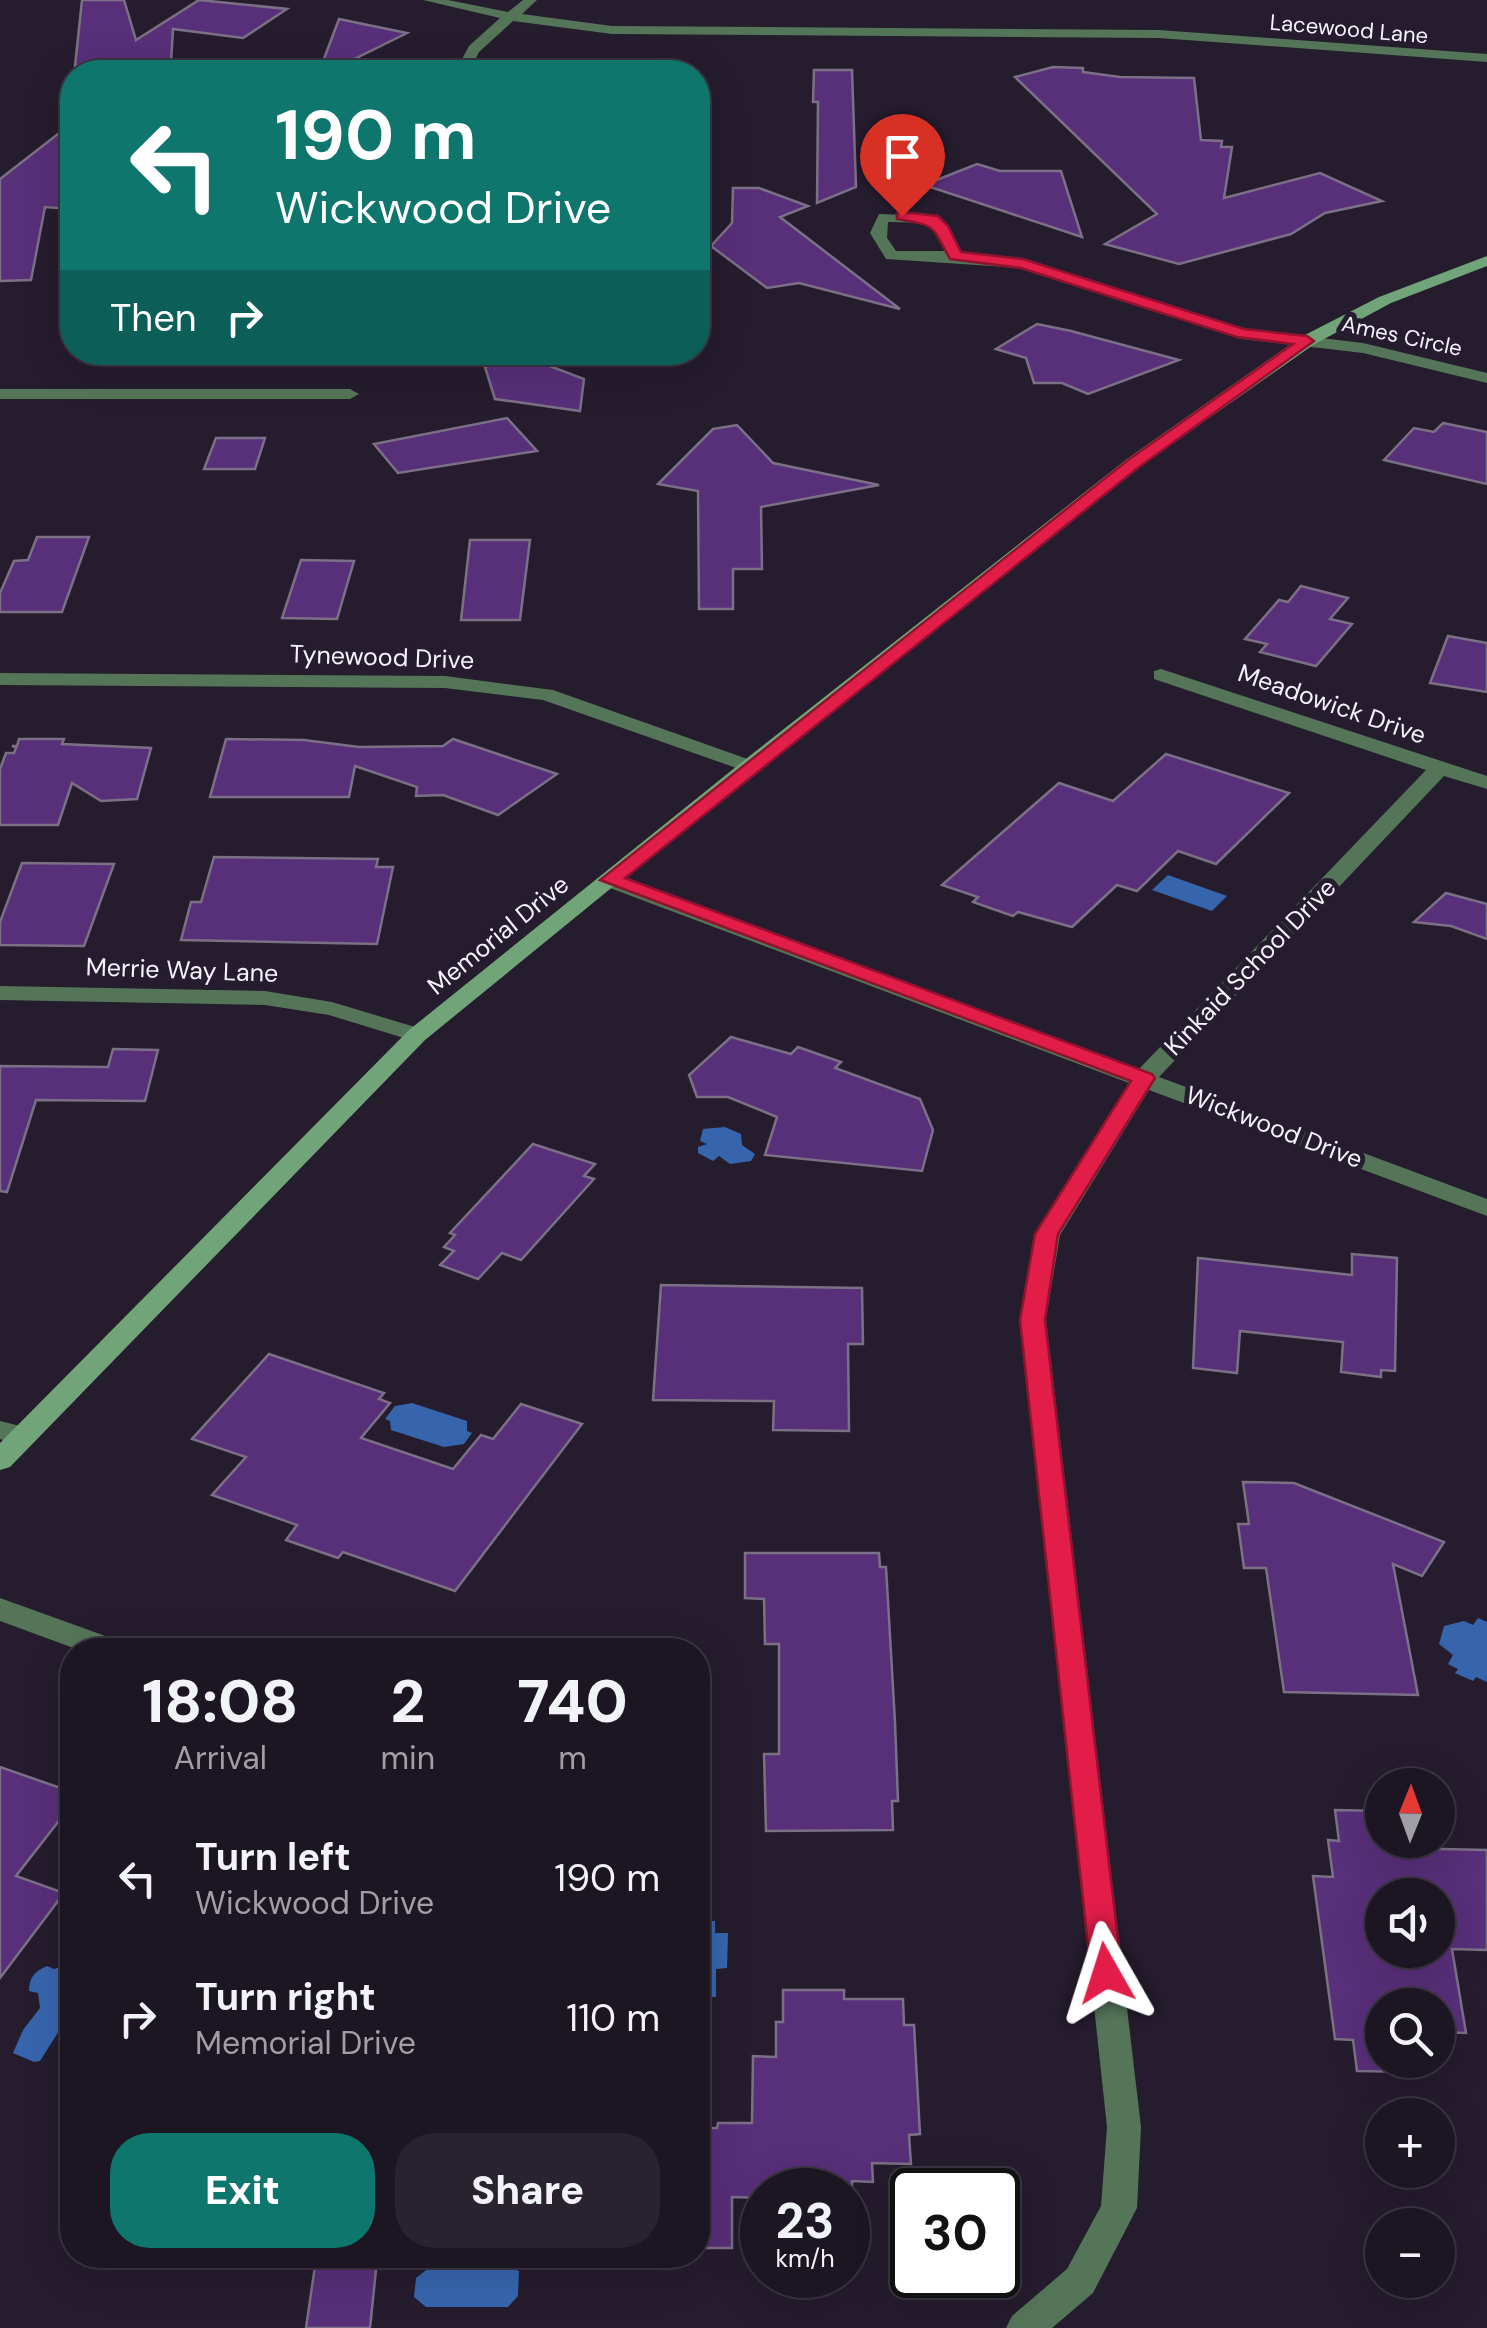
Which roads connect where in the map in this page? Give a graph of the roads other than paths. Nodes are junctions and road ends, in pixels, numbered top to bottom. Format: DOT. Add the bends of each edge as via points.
graph roads {
  1 [pos="430,0"];
  2 [pos="531,0"];
  3 [pos="512,17"];
  4 [pos="1487,58"];
  5 [pos="466,60"];
  6 [pos="956,256"];
  7 [pos="1487,261"];
  8 [pos="1307,341"];
  9 [pos="1487,378"];
  10 [pos="0,394"];
  11 [pos="350,394"];
  12 [pos="1161,675"];
  13 [pos="0,679"];
  14 [pos="748,766"];
  15 [pos="1438,770"];
  16 [pos="1487,783"];
  17 [pos="610,880"];
  18 [pos="0,993"];
  19 [pos="416,1035"];
  20 [pos="1144,1078"];
  21 [pos="1487,1208"];
  22 [pos="11,1433"];
  23 [pos="0,1460"];
  24 [pos="0,1609"];
  25 [pos="79,1638"];
  26 [pos="1025,2328"];
  1 -- 3 [label="street, Lacewood Lane"];
  2 -- 3 [label="street"];
  3 -- 4 [label="street, Lacewood Lane" via="612,30 1159,34"];
  3 -- 5 [label="street" via="488,32"];
  6 -- 6 [label="street, Ames Circle" via="933,218 884,218 878,224 892,256"];
  6 -- 8 [label="street, Ames Circle" via="1023,264 1242,334"];
  7 -- 8 [label="street, Memorial Drive" via="1385,300"];
  8 -- 9 [label="street, Ames Circle"];
  8 -- 14 [label="street, Memorial Drive" via="1133,463"];
  10 -- 11 [label="street"];
  12 -- 15 [label="street, Meadowick Drive"];
  13 -- 14 [label="street, Tynewood Drive" via="445,682 546,694"];
  14 -- 17 [label="street, Memorial Drive"];
  15 -- 16 [label="street, Meadowick Drive"];
  15 -- 20 [label="street, Kinkaid School Drive"];
  17 -- 19 [label="street, Memorial Drive"];
  17 -- 20 [label="street, Wickwood Drive"];
  18 -- 19 [label="street, Merrie Way Lane" via="265,998 332,1009"];
  19 -- 22 [label="street, Memorial Drive"];
  20 -- 21 [label="street, Wickwood Drive"];
  20 -- 26 [label="street, Kinkaid School Drive" via="1046,1234 1032,1320 1124,2126 1120,2208 1080,2281"];
  22 -- 23 [label="street, Memorial Drive"];
  24 -- 25 [label="street"];
}
